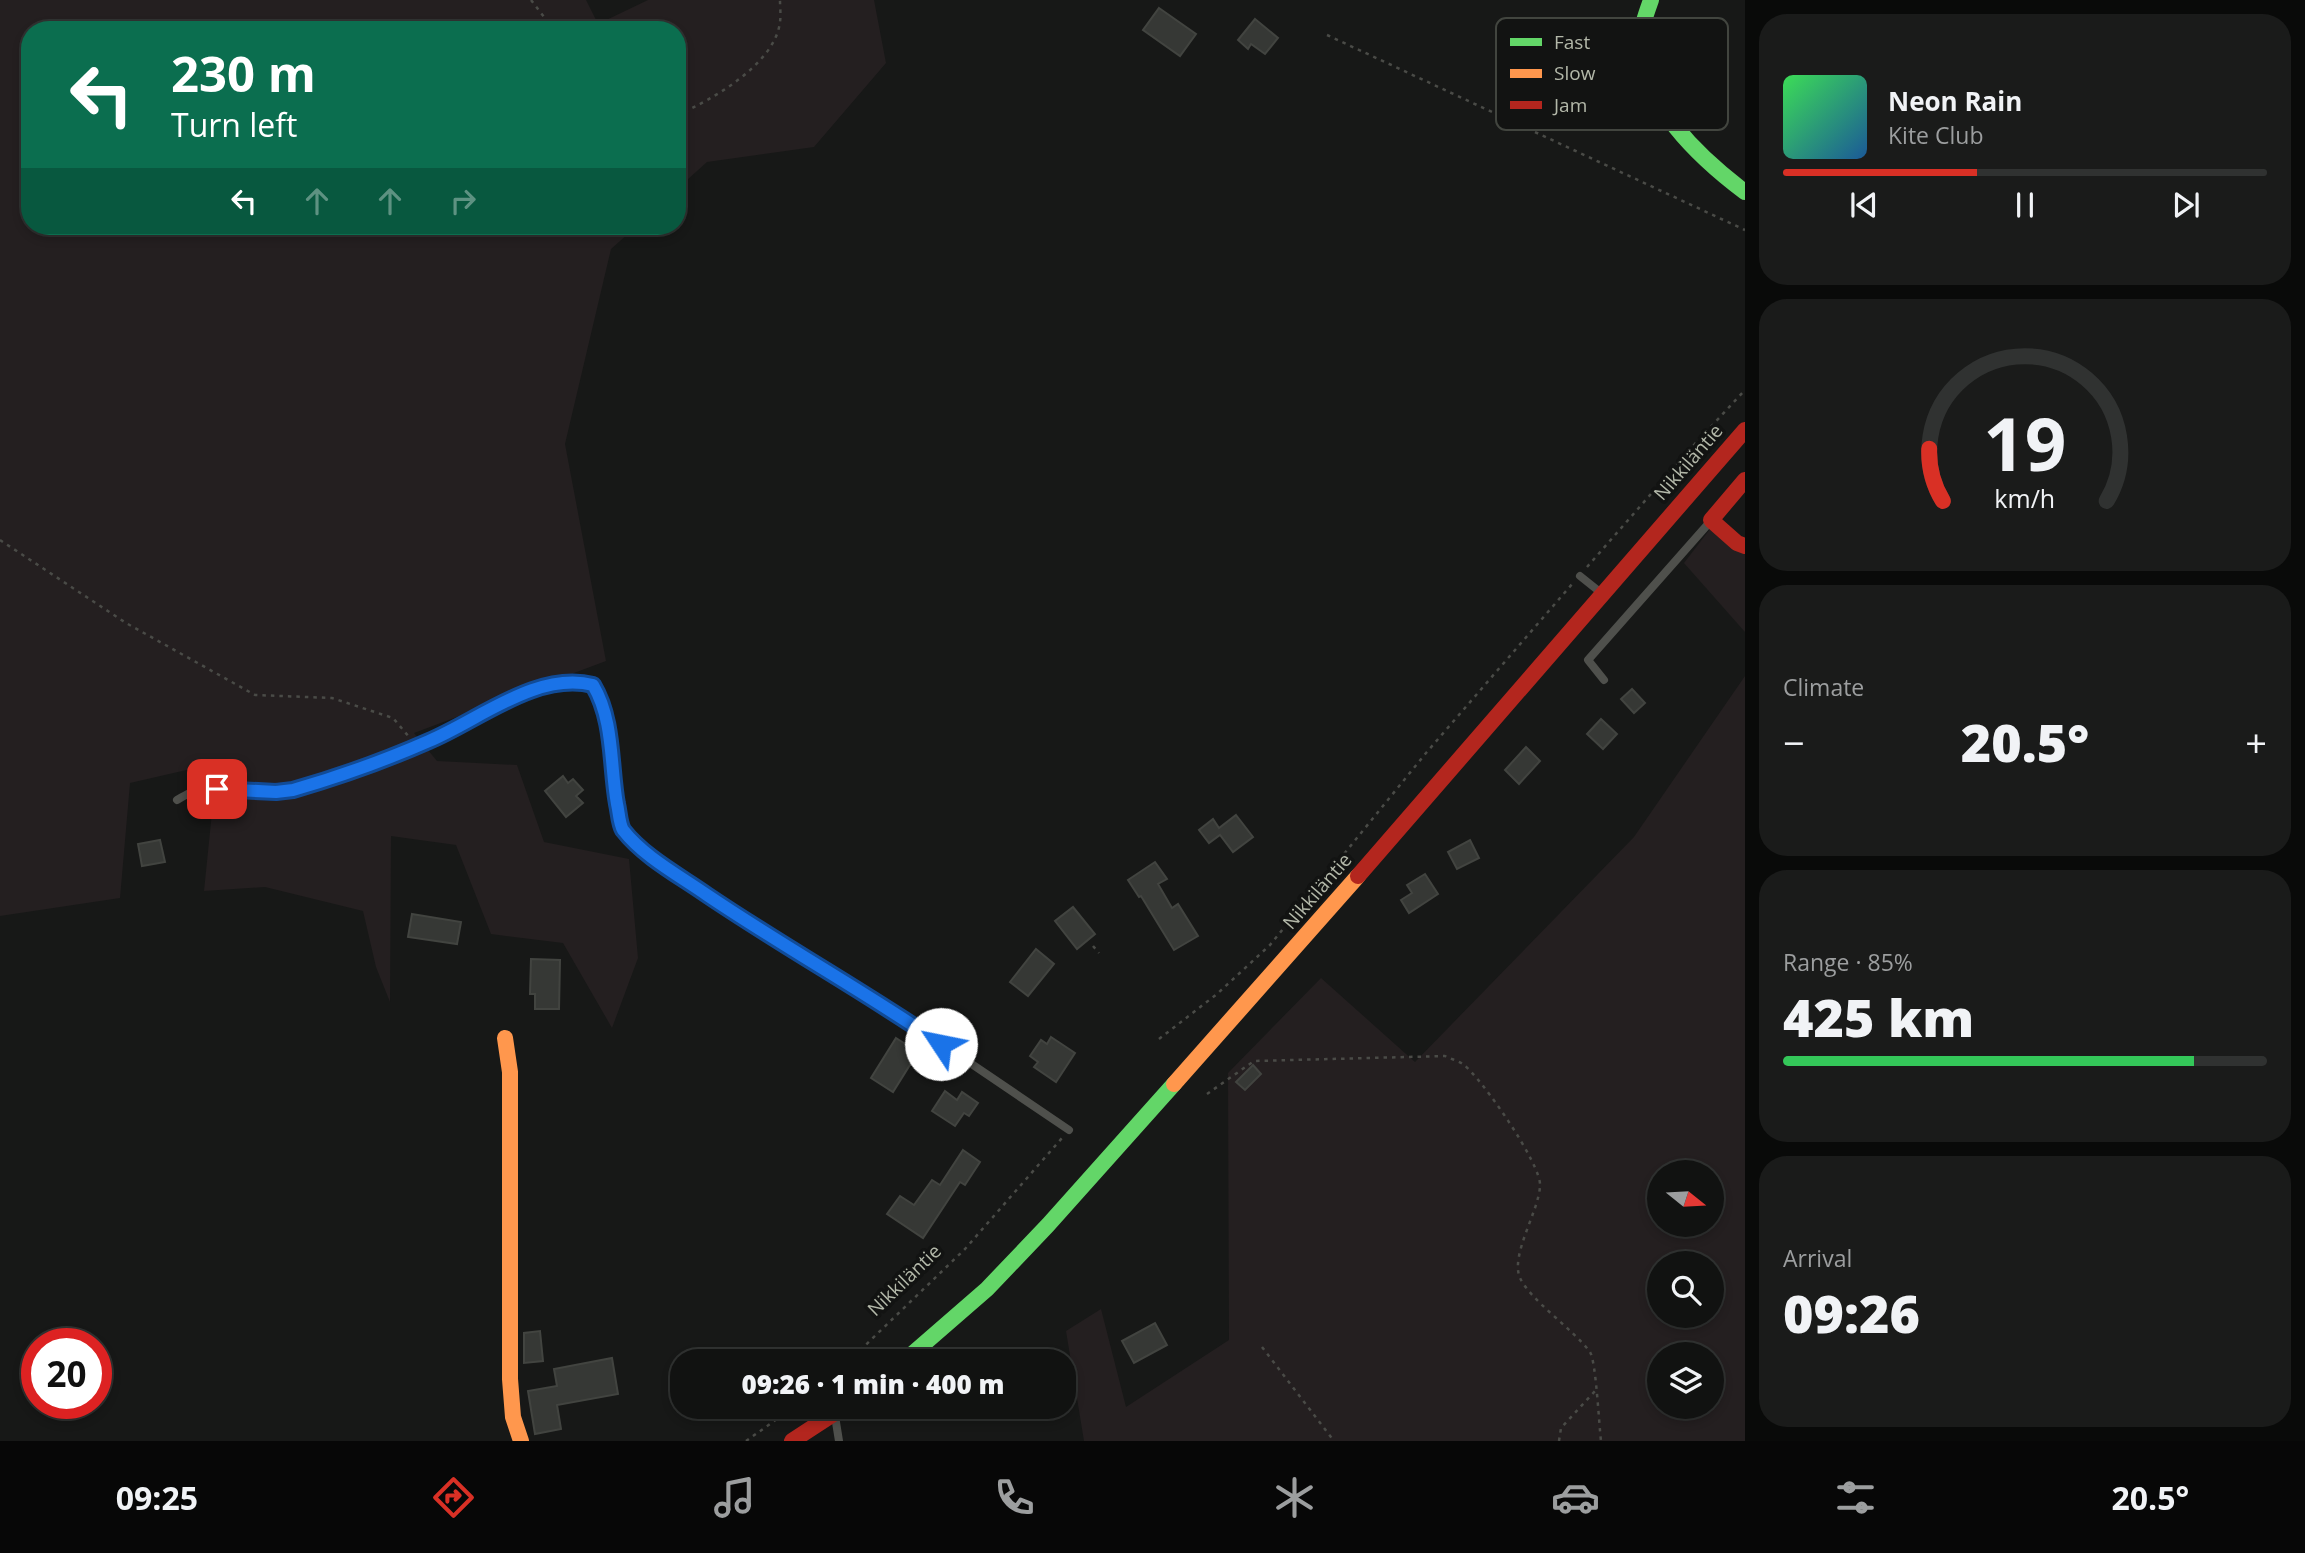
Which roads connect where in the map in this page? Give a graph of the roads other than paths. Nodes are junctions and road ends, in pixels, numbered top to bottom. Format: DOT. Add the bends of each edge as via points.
graph roads {
  1 [pos="1651,0"];
  2 [pos="1645,18"];
  3 [pos="1679,130"];
  4 [pos="1745,192"];
  5 [pos="1745,430"];
  6 [pos="1745,480"];
  7 [pos="1711,520"];
  8 [pos="1745,546"];
  9 [pos="1580,576"];
  10 [pos="1602,594"];
  11 [pos="1604,680"];
  12 [pos="177,800"];
  13 [pos="505,1038"];
  14 [pos="1069,1130"];
  15 [pos="918,1349"];
  16 [pos="823,1419"];
  17 [pos="838,1419"];
  18 [pos="521,1441"];
  19 [pos="792,1441"];
  20 [pos="839,1441"];
  1 -- 2 [label="street"];
  3 -- 4 [label="street" via="1712,167"];
  5 -- 10 [label="street, Nikkiläntie"];
  6 -- 7 [label="street"];
  7 -- 8 [label="street"];
  7 -- 11 [label="lane" via="1588,660"];
  9 -- 10 [label="lane"];
  10 -- 15 [label="street, Nikkiläntie" via="1276,971 1048,1225 987,1289"];
  12 -- 14 [label="lane" via="193,791 293,790 417,746 536,689 565,681 593,685 607,721 621,827 637,844 681,878 883,1004"];
  13 -- 18 [label="street" via="510,1072 510,1379 513,1417"];
  16 -- 19 [label="street"];
  17 -- 20 [label="lane"];
}
